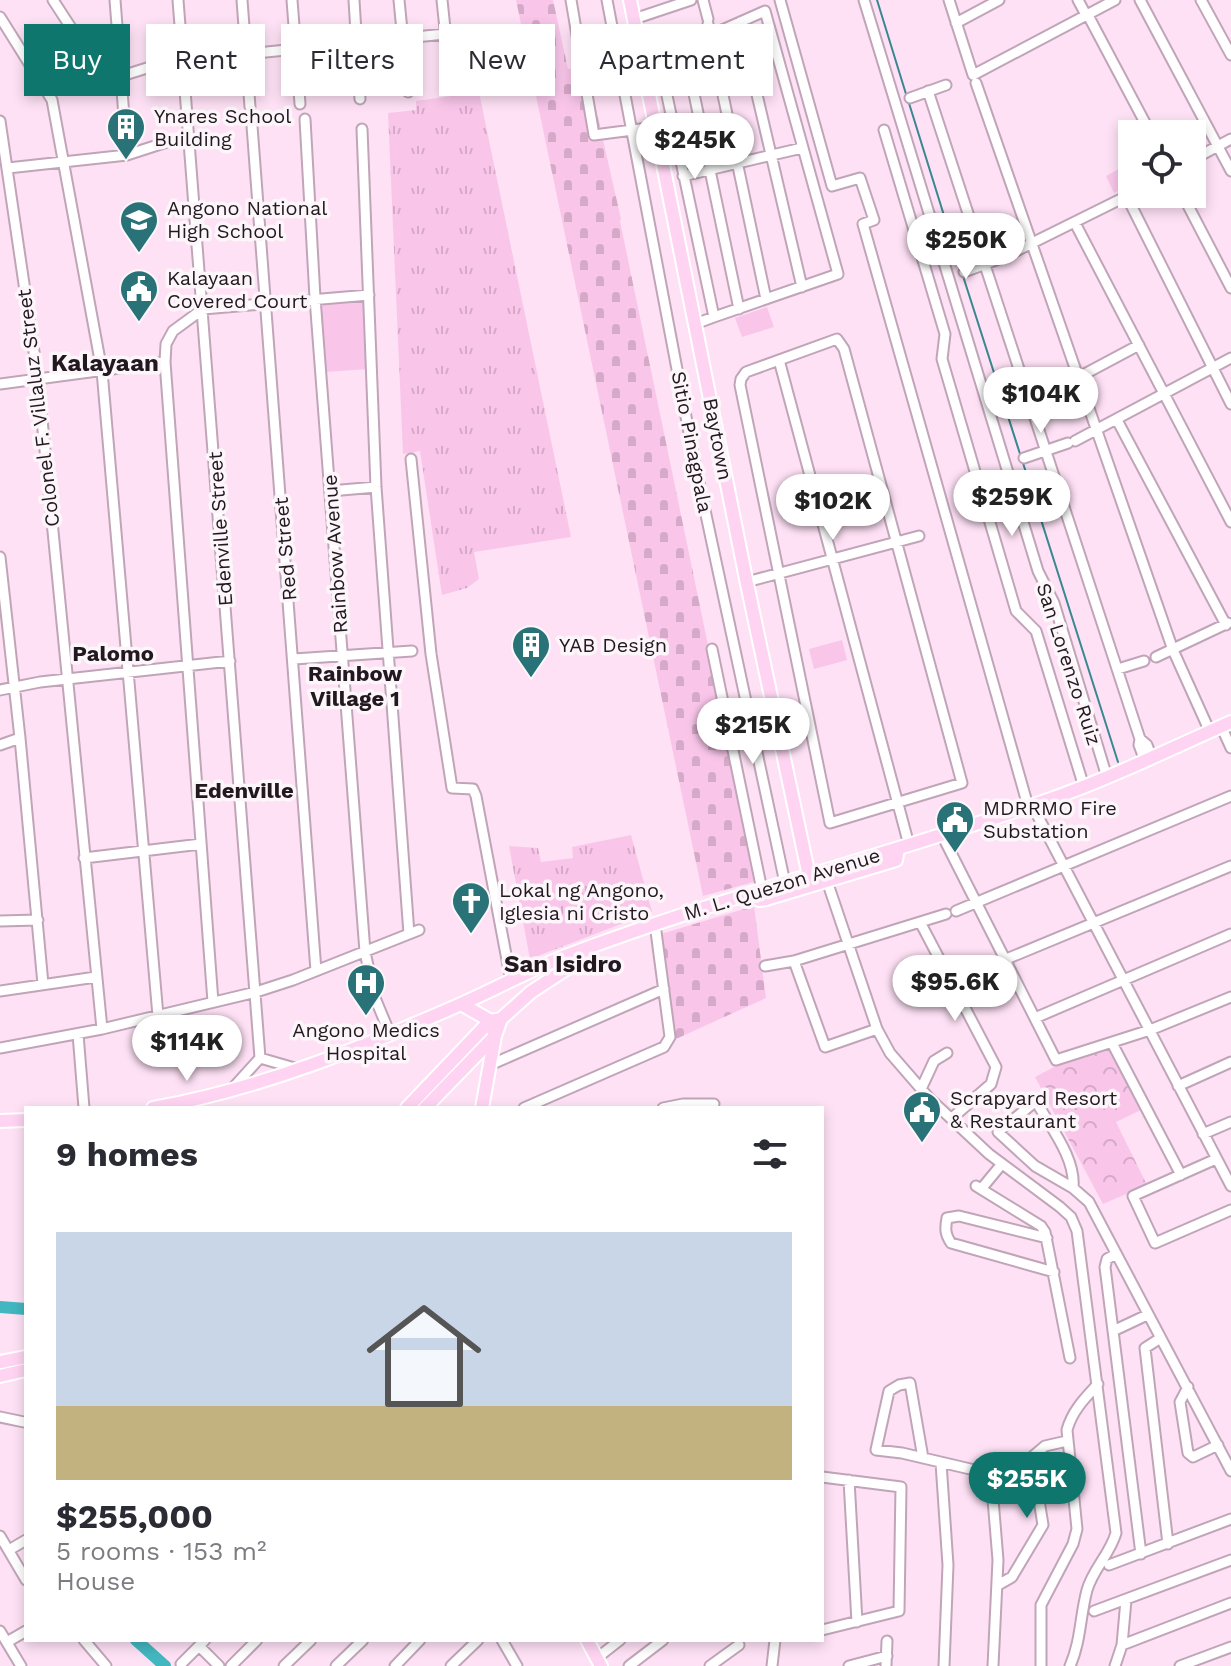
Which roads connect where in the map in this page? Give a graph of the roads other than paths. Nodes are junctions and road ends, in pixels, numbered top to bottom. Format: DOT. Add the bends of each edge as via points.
graph roads {
  1 [pos="53,0"];
  2 [pos="115,0"];
  3 [pos="178,0"];
  4 [pos="242,0"];
  5 [pos="292,0"];
  6 [pos="354,0"];
  7 [pos="399,0"];
  8 [pos="442,0"];
  9 [pos="571,0"];
  10 [pos="607,0"];
  11 [pos="630,0"];
  12 [pos="691,0"];
  13 [pos="703,0"];
  14 [pos="780,0"];
  15 [pos="864,0"];
  16 [pos="949,0"];
  17 [pos="999,0"];
  18 [pos="1078,0"];
  19 [pos="1115,0"];
  20 [pos="1140,0"];
  21 [pos="1201,0"];
  22 [pos="0,17"];
  23 [pos="1088,17"];
  24 [pos="634,19"];
  25 [pos="740,22"];
  26 [pos="956,23"];
  27 [pos="69,24"];
  28 [pos="117,24"];
  29 [pos="180,24"];
  30 [pos="244,24"];
  31 [pos="294,24"];
  32 [pos="356,24"];
  33 [pos="401,24"];
  34 [pos="444,24"];
  35 [pos="709,24"];
  36 [pos="724,24"];
  37 [pos="1231,55"];
  38 [pos="974,79"];
  39 [pos="946,85"];
  40 [pos="928,91"];
  41 [pos="122,96"];
  42 [pos="185,96"];
  43 [pos="249,96"];
  44 [pos="299,96"];
  45 [pos="360,96"];
  46 [pos="667,96"];
  47 [pos="694,96"];
  48 [pos="724,96"];
  49 [pos="910,98"];
  50 [pos="360,99"];
  51 [pos="300,104"];
  52 [pos="250,107"];
  53 [pos="305,119"];
  54 [pos="1143,120"];
  55 [pos="0,121"];
  56 [pos="252,126"];
  57 [pos="656,127"];
  58 [pos="362,129"];
  59 [pos="884,130"];
  60 [pos="634,131"];
  61 [pos="189,139"];
  62 [pos="1231,139"];
  63 [pos="1218,146"];
  64 [pos="802,148"];
  65 [pos="1206,152"];
  66 [pos="127,155"];
  67 [pos="772,156"];
  68 [pos="62,161"];
  69 [pos="739,164"];
  70 [pos="8,168"];
  71 [pos="710,170"];
  72 [pos="1231,171"];
  73 [pos="683,176"];
  74 [pos="1118,201"];
  75 [pos="1135,208"];
  76 [pos="1189,208"];
  77 [pos="1075,223"];
  78 [pos="1034,244"];
  79 [pos="985,264"];
  80 [pos="964,272"];
  81 [pos="802,287"];
  82 [pos="1231,288"];
  83 [pos="369,295"];
  84 [pos="315,298"];
  85 [pos="766,299"];
  86 [pos="266,302"];
  87 [pos="203,309"];
  88 [pos="739,309"];
  89 [pos="714,317"];
  90 [pos="695,324"];
  91 [pos="1139,345"];
  92 [pos="1231,358"];
  93 [pos="779,360"];
  94 [pos="165,362"];
  95 [pos="1211,367"];
  96 [pos="102,371"];
  97 [pos="1079,377"];
  98 [pos="38,379"];
  99 [pos="0,384"];
  100 [pos="1164,392"];
  101 [pos="1231,404"];
  102 [pos="1117,420"];
  103 [pos="1097,430"];
  104 [pos="1046,450"];
  105 [pos="1024,458"];
  106 [pos="411,459"];
  107 [pos="376,487"];
  108 [pos="330,491"];
  109 [pos="1231,522"];
  110 [pos="919,536"];
  111 [pos="896,542"];
  112 [pos="0,557"];
  113 [pos="831,559"];
  114 [pos="778,574"];
  115 [pos="754,580"];
  116 [pos="1228,623"];
  117 [pos="712,649"];
  118 [pos="1173,650"];
  119 [pos="412,651"];
  120 [pos="386,653"];
  121 [pos="343,655"];
  122 [pos="1156,657"];
  123 [pos="294,659"];
  124 [pos="230,661"];
  125 [pos="1144,661"];
  126 [pos="187,666"];
  127 [pos="1118,669"];
  128 [pos="127,672"];
  129 [pos="66,679"];
  130 [pos="14,685"];
  131 [pos="0,690"];
  132 [pos="1221,727"];
  133 [pos="20,738"];
  134 [pos="0,745"];
  135 [pos="1231,748"];
  136 [pos="1148,760"];
  137 [pos="1107,777"];
  138 [pos="1084,787"];
  139 [pos="1231,796"];
  140 [pos="897,803"];
  141 [pos="1030,806"];
  142 [pos="942,835"];
  143 [pos="201,844"];
  144 [pos="904,847"];
  145 [pos="143,851"];
  146 [pos="84,858"];
  147 [pos="1063,866"];
  148 [pos="1231,866"];
  149 [pos="809,876"];
  150 [pos="827,881"];
  151 [pos="785,883"];
  152 [pos="758,892"];
  153 [pos="975,903"];
  154 [pos="38,920"];
  155 [pos="0,921"];
  156 [pos="920,922"];
  157 [pos="1092,922"];
  158 [pos="655,924"];
  159 [pos="1231,934"];
  160 [pos="609,942"];
  161 [pos="847,945"];
  162 [pos="365,952"];
  163 [pos="1004,960"];
  164 [pos="794,961"];
  165 [pos="765,966"];
  166 [pos="316,971"];
  167 [pos="96,977"];
  168 [pos="1122,979"];
  169 [pos="511,981"];
  170 [pos="43,984"];
  171 [pos="664,989"];
  172 [pos="0,991"];
  173 [pos="256,992"];
  174 [pos="1231,997"];
  175 [pos="213,1002"];
  176 [pos="461,1004"];
  177 [pos="158,1016"];
  178 [pos="1035,1018"];
  179 [pos="495,1020"];
  180 [pos="102,1029"];
  181 [pos="877,1029"];
  182 [pos="1150,1030"];
  183 [pos="390,1034"];
  184 [pos="76,1035"];
  185 [pos="495,1036"];
  186 [pos="1112,1043"];
  187 [pos="0,1048"];
  188 [pos="947,1053"];
  189 [pos="260,1058"];
  190 [pos="1231,1062"];
  191 [pos="490,1065"];
  192 [pos="298,1069"];
  193 [pos="1178,1086"];
  194 [pos="921,1089"];
  195 [pos="228,1092"];
  196 [pos="431,1092"];
  197 [pos="714,1104"];
  198 [pos="83,1106"];
  199 [pos="162,1106"];
  200 [pos="410,1106"];
  201 [pos="426,1106"];
  202 [pos="482,1106"];
  203 [pos="529,1106"];
  204 [pos="673,1106"];
  205 [pos="952,1118"];
  206 [pos="24,1120"];
  207 [pos="0,1121"];
  208 [pos="1231,1122"];
  209 [pos="1203,1134"];
  210 [pos="1216,1159"];
  211 [pos="1001,1165"];
  212 [pos="1035,1166"];
  213 [pos="1181,1175"];
  214 [pos="1022,1179"];
  215 [pos="1230,1183"];
  216 [pos="1073,1188"];
  217 [pos="1231,1210"];
  218 [pos="1047,1238"];
  219 [pos="1116,1254"];
  220 [pos="1054,1272"];
  221 [pos="1147,1315"];
  222 [pos="1113,1331"];
  223 [pos="1159,1339"];
  224 [pos="24,1357"];
  225 [pos="1070,1358"];
  226 [pos="0,1362"];
  227 [pos="24,1370"];
  228 [pos="0,1376"];
  229 [pos="1098,1384"];
  230 [pos="1188,1387"];
  231 [pos="0,1417"];
  232 [pos="24,1422"];
  233 [pos="1067,1441"];
  234 [pos="1218,1445"];
  235 [pos="1032,1457"];
  236 [pos="923,1458"];
  237 [pos="941,1463"];
  238 [pos="1231,1471"];
  239 [pos="991,1475"];
  240 [pos="824,1477"];
  241 [pos="849,1480"];
  242 [pos="1231,1519"];
  243 [pos="0,1536"];
  244 [pos="24,1541"];
  245 [pos="1168,1544"];
  246 [pos="9,1550"];
  247 [pos="1141,1554"];
  248 [pos="1231,1560"];
  249 [pos="1109,1565"];
  250 [pos="24,1576"];
  251 [pos="998,1585"];
  252 [pos="1126,1600"];
  253 [pos="1231,1603"];
  254 [pos="1094,1611"];
  255 [pos="857,1622"];
  256 [pos="824,1630"];
  257 [pos="0,1631"];
  258 [pos="24,1632"];
  259 [pos="887,1641"];
  260 [pos="7,1642"];
  261 [pos="86,1642"];
  262 [pos="255,1642"];
  263 [pos="309,1642"];
  264 [pos="361,1642"];
  265 [pos="418,1642"];
  266 [pos="476,1642"];
  267 [pos="503,1642"];
  268 [pos="588,1642"];
  269 [pos="618,1642"];
  270 [pos="660,1642"];
  271 [pos="776,1642"];
  272 [pos="202,1643"];
  273 [pos="739,1645"];
  274 [pos="1122,1645"];
  275 [pos="1231,1647"];
  276 [pos="886,1661"];
  277 [pos="515,1662"];
  278 [pos="599,1662"];
  279 [pos="181,1664"];
  280 [pos="21,1666"];
  281 [pos="105,1666"];
  282 [pos="219,1666"];
  283 [pos="231,1666"];
  284 [pos="284,1666"];
  285 [pos="336,1666"];
  286 [pos="395,1666"];
  287 [pos="451,1666"];
  288 [pos="505,1666"];
  289 [pos="629,1666"];
  290 [pos="710,1666"];
  291 [pos="772,1666"];
  292 [pos="849,1666"];
  293 [pos="944,1666"];
  294 [pos="993,1666"];
  295 [pos="1041,1666"];
  296 [pos="1070,1666"];
  297 [pos="1115,1666"];
  298 [pos="1180,1666"];
  1 -- 27 [label="street"];
  2 -- 28 [label="street"];
  3 -- 29 [label="street, Edenville Street"];
  4 -- 30 [label="street"];
  5 -- 31 [label="street"];
  6 -- 32 [label="street"];
  7 -- 33 [label="street"];
  8 -- 34 [label="street"];
  9 -- 60 [label="street" via="594,135"];
  10 -- 60 [label="street, Sitio Pinagpala"];
  11 -- 24 [label="main road, Baytown"];
  12 -- 24 [label="street"];
  13 -- 35 [label="street"];
  14 -- 141 [label="street" via="832,186 860,178 874,220 863,224"];
  15 -- 137 [label="street, San Lorenzo Ruiz" via="1038,571 1052,597"];
  16 -- 26 [label="street"];
  17 -- 26 [label="street"];
  18 -- 23 [label="street"];
  19 -- 23 [label="street"];
  20 -- 63 [label="street"];
  21 -- 37 [label="street"];
  22 -- 68 [label="street" via="49,93"];
  23 -- 38 [label="street"];
  23 -- 54 [label="street"];
  24 -- 57 [label="main road, Baytown"];
  25 -- 36 [label="street"];
  25 -- 64 [label="street" via="765,11"];
  25 -- 67 [label="street"];
  26 -- 38 [label="street"];
  38 -- 78 [label="street"];
  39 -- 40 [label="street"];
  40 -- 49 [label="street"];
  40 -- 79 [label="street"];
  41 -- 66 [label="street"];
  42 -- 61 [label="street, Edenville Street"];
  43 -- 52 [label="street"];
  44 -- 51 [label="street"];
  45 -- 50 [label="street"];
  46 -- 73 [label="street"];
  47 -- 71 [label="street"];
  48 -- 69 [label="street"];
  53 -- 84 [label="street, Rainbow Avenue"];
  55 -- 70 [label="street, Colonel F. Villaluz Street"];
  56 -- 86 [label="street, Red Street"];
  57 -- 60 [label="street"];
  57 -- 90 [label="main road, Baytown"];
  58 -- 83 [label="street"];
  59 -- 138 [label="street" via="945,334 942,359 1016,611 1036,631"];
  60 -- 151 [label="street, Sitio Pinagpala" via="694,459"];
  61 -- 66 [label="street"];
  61 -- 87 [label="street, Edenville Street"];
  62 -- 63 [label="street"];
  63 -- 65 [label="street"];
  63 -- 72 [label="street"];
  64 -- 67 [label="street"];
  64 -- 81 [label="street" via="838,274"];
  66 -- 68 [label="street"];
  67 -- 69 [label="street"];
  67 -- 81 [label="street"];
  68 -- 70 [label="street"];
  68 -- 96 [label="street"];
  69 -- 71 [label="street"];
  69 -- 85 [label="street"];
  70 -- 98 [label="street, Colonel F. Villaluz Street"];
  71 -- 73 [label="street"];
  71 -- 88 [label="street"];
  73 -- 89 [label="street"];
  74 -- 77 [label="street"];
  75 -- 95 [label="street"];
  76 -- 82 [label="street"];
  77 -- 78 [label="street"];
  77 -- 91 [label="street"];
  78 -- 79 [label="street"];
  78 -- 97 [label="street"];
  79 -- 80 [label="street"];
  79 -- 104 [label="street"];
  81 -- 85 [label="street"];
  83 -- 84 [label="street"];
  83 -- 107 [label="street"];
  84 -- 86 [label="street"];
  84 -- 108 [label="street, Rainbow Avenue"];
  85 -- 88 [label="street"];
  86 -- 87 [label="street"];
  86 -- 123 [label="street, Red Street"];
  87 -- 94 [label="street" via="173,331"];
  87 -- 124 [label="street, Edenville Street"];
  88 -- 89 [label="street"];
  89 -- 90 [label="street"];
  90 -- 149 [label="main road, Baytown"];
  91 -- 97 [label="street"];
  91 -- 100 [label="street"];
  92 -- 95 [label="street"];
  93 -- 111 [label="street" via="837,339 844,349"];
  93 -- 113 [label="street"];
  93 -- 114 [label="street" via="743,375 740,385"];
  94 -- 96 [label="street"];
  94 -- 126 [label="street"];
  95 -- 100 [label="street"];
  95 -- 101 [label="street"];
  96 -- 98 [label="street"];
  96 -- 128 [label="street"];
  97 -- 103 [label="street"];
  98 -- 99 [label="street"];
  98 -- 129 [label="street, Colonel F. Villaluz Street"];
  100 -- 102 [label="street"];
  100 -- 109 [label="street"];
  102 -- 103 [label="street"];
  102 -- 116 [label="street"];
  103 -- 104 [label="street"];
  103 -- 118 [label="street"];
  104 -- 105 [label="street"];
  104 -- 127 [label="street"];
  106 -- 169 [label="street" via="431,654 452,788 469,787 476,796"];
  107 -- 108 [label="street"];
  107 -- 120 [label="street"];
  108 -- 121 [label="street, Rainbow Avenue"];
  110 -- 111 [label="street"];
  111 -- 113 [label="street"];
  111 -- 140 [label="street" via="962,783"];
  112 -- 130 [label="street"];
  113 -- 114 [label="street"];
  113 -- 140 [label="street"];
  114 -- 115 [label="street"];
  114 -- 140 [label="street" via="830,823"];
  116 -- 118 [label="street"];
  117 -- 152 [label="street"];
  118 -- 122 [label="street"];
  118 -- 132 [label="street"];
  119 -- 120 [label="street"];
  120 -- 121 [label="street"];
  120 -- 162 [label="street" via="414,932"];
  121 -- 123 [label="street"];
  121 -- 162 [label="street, Rainbow Avenue"];
  123 -- 166 [label="street, Red Street"];
  124 -- 126 [label="street"];
  124 -- 173 [label="street, Edenville Street"];
  125 -- 127 [label="street"];
  126 -- 128 [label="street"];
  126 -- 143 [label="street"];
  127 -- 136 [label="street"];
  128 -- 129 [label="street"];
  128 -- 145 [label="street"];
  129 -- 130 [label="street"];
  129 -- 146 [label="street, Colonel F. Villaluz Street"];
  130 -- 131 [label="street"];
  130 -- 133 [label="street"];
  132 -- 135 [label="street"];
  132 -- 136 [label="main road, M. L. Quezon Avenue"];
  133 -- 134 [label="street"];
  133 -- 154 [label="street"];
  136 -- 137 [label="main road, M. L. Quezon Avenue"];
  137 -- 138 [label="main road, M. L. Quezon Avenue"];
  138 -- 141 [label="main road, M. L. Quezon Avenue"];
  139 -- 147 [label="street"];
  140 -- 144 [label="street"];
  141 -- 142 [label="main road, M. L. Quezon Avenue"];
  141 -- 147 [label="street"];
  142 -- 144 [label="main road, M. L. Quezon Avenue"];
  142 -- 153 [label="street"];
  143 -- 145 [label="street"];
  143 -- 175 [label="street"];
  144 -- 149 [label="main road, M. L. Quezon Avenue"];
  144 -- 150 [label="main road" via="896,860"];
  145 -- 146 [label="street"];
  145 -- 177 [label="street"];
  146 -- 167 [label="street, Colonel F. Villaluz Street"];
  147 -- 153 [label="street"];
  147 -- 157 [label="street"];
  148 -- 157 [label="street"];
  149 -- 151 [label="main road, M. L. Quezon Avenue"];
  150 -- 152 [label="main road" via="766,899 759,900"];
  150 -- 161 [label="street"];
  151 -- 152 [label="main road, M. L. Quezon Avenue"];
  152 -- 158 [label="main road, M. L. Quezon Avenue"];
  153 -- 156 [label="street"];
  153 -- 163 [label="street"];
  154 -- 155 [label="street"];
  154 -- 170 [label="street"];
  156 -- 161 [label="street"];
  156 -- 205 [label="street" via="996,1067 991,1084"];
  157 -- 163 [label="street"];
  157 -- 168 [label="street"];
  158 -- 160 [label="main road, M. L. Quezon Avenue"];
  158 -- 171 [label="street"];
  159 -- 168 [label="street"];
  160 -- 169 [label="main road, M. L. Quezon Avenue"];
  160 -- 179 [label="main road"];
  161 -- 164 [label="street"];
  161 -- 181 [label="street"];
  162 -- 166 [label="street"];
  162 -- 183 [label="street, Rainbow Avenue"];
  163 -- 178 [label="street"];
  164 -- 165 [label="street"];
  164 -- 181 [label="street" via="825,1047"];
  166 -- 173 [label="street"];
  167 -- 170 [label="street"];
  167 -- 180 [label="street, Colonel F. Villaluz Street"];
  168 -- 178 [label="street"];
  168 -- 182 [label="street"];
  169 -- 176 [label="main road, M. L. Quezon Avenue"];
  170 -- 172 [label="street"];
  171 -- 191 [label="street"];
  171 -- 203 [label="street" via="670,1037 664,1047"];
  173 -- 175 [label="street"];
  173 -- 189 [label="street, Edenville Street"];
  174 -- 182 [label="street"];
  175 -- 177 [label="street"];
  176 -- 179 [label="main road"];
  176 -- 183 [label="main road, M. L. Quezon Avenue"];
  177 -- 180 [label="street"];
  178 -- 186 [label="street" via="1056,1060"];
  179 -- 185 [label="main road"];
  179 -- 196 [label="main road"];
  180 -- 184 [label="street"];
  181 -- 194 [label="street"];
  182 -- 186 [label="street"];
  182 -- 193 [label="street"];
  183 -- 192 [label="main road, M. L. Quezon Avenue"];
  184 -- 187 [label="street"];
  184 -- 198 [label="street"];
  185 -- 191 [label="main road"];
  185 -- 196 [label="main road"];
  186 -- 213 [label="street"];
  188 -- 194 [label="street" via="934,1061"];
  189 -- 192 [label="street"];
  189 -- 195 [label="street"];
  190 -- 193 [label="street"];
  191 -- 202 [label="main road"];
  192 -- 195 [label="main road, M. L. Quezon Avenue"];
  193 -- 209 [label="street"];
  194 -- 205 [label="street"];
  195 -- 199 [label="main road, M. L. Quezon Avenue"];
  196 -- 200 [label="main road"];
  196 -- 201 [label="main road"];
  197 -- 204 [label="street"];
  205 -- 211 [label="street"];
  206 -- 207 [label="main road"];
  208 -- 209 [label="street"];
  209 -- 210 [label="street"];
  210 -- 213 [label="street"];
  210 -- 215 [label="street"];
  211 -- 214 [label="street"];
  211 -- 218 [label="street" via="979,1187 1041,1226"];
  212 -- 214 [label="street"];
  212 -- 216 [label="street"];
  212 -- 216 [label="street" via="998,1132 1036,1101 1070,1162"];
  213 -- 217 [label="street" via="1133,1196 1155,1243"];
  214 -- 229 [label="street" via="1071,1217 1077,1231"];
  216 -- 219 [label="street" via="1089,1202"];
  218 -- 220 [label="street"];
  218 -- 220 [label="street" via="959,1216 947,1218 945,1228 951,1243"];
  219 -- 221 [label="street"];
  219 -- 222 [label="street" via="1105,1267"];
  220 -- 225 [label="street"];
  221 -- 222 [label="street"];
  221 -- 223 [label="street"];
  222 -- 247 [label="street"];
  223 -- 230 [label="street"];
  223 -- 245 [label="street" via="1145,1351"];
  224 -- 226 [label="main road"];
  227 -- 228 [label="main road"];
  229 -- 233 [label="street" via="1070,1420"];
  229 -- 296 [label="street" via="1116,1533 1087,1592"];
  230 -- 234 [label="street"];
  230 -- 234 [label="street" via="1180,1402 1188,1453 1193,1457"];
  231 -- 232 [label="street"];
  233 -- 235 [label="street" via="1045,1446"];
  233 -- 295 [label="street" via="1077,1529 1041,1605"];
  234 -- 238 [label="street"];
  235 -- 239 [label="street" via="1011,1474"];
  235 -- 251 [label="street" via="1043,1525 1012,1577"];
  236 -- 236 [label="street" via="876,1450 889,1391 899,1385 910,1383"];
  236 -- 237 [label="street"];
  237 -- 239 [label="street"];
  237 -- 293 [label="street" via="948,1565"];
  239 -- 251 [label="street"];
  240 -- 241 [label="street"];
  241 -- 255 [label="street"];
  241 -- 255 [label="street" via="901,1487 899,1611"];
  242 -- 245 [label="street"];
  243 -- 246 [label="street"];
  244 -- 246 [label="street"];
  245 -- 247 [label="street"];
  246 -- 250 [label="street"];
  247 -- 249 [label="street"];
  248 -- 252 [label="street"];
  251 -- 294 [label="street"];
  252 -- 254 [label="street"];
  252 -- 274 [label="street"];
  253 -- 274 [label="street"];
  255 -- 256 [label="street"];
  257 -- 260 [label="street"];
  258 -- 260 [label="street"];
  259 -- 276 [label="street"];
  260 -- 280 [label="street"];
  261 -- 281 [label="street"];
  262 -- 283 [label="street"];
  263 -- 284 [label="street"];
  264 -- 285 [label="street"];
  265 -- 286 [label="street"];
  266 -- 287 [label="street"];
  267 -- 277 [label="street"];
  268 -- 278 [label="main road"];
  269 -- 278 [label="street"];
  270 -- 289 [label="street"];
  271 -- 291 [label="street"];
  272 -- 279 [label="street"];
  272 -- 282 [label="street"];
  273 -- 290 [label="street"];
  274 -- 297 [label="street"];
  275 -- 298 [label="street"];
  276 -- 292 [label="street"];
  277 -- 288 [label="street"];
}
